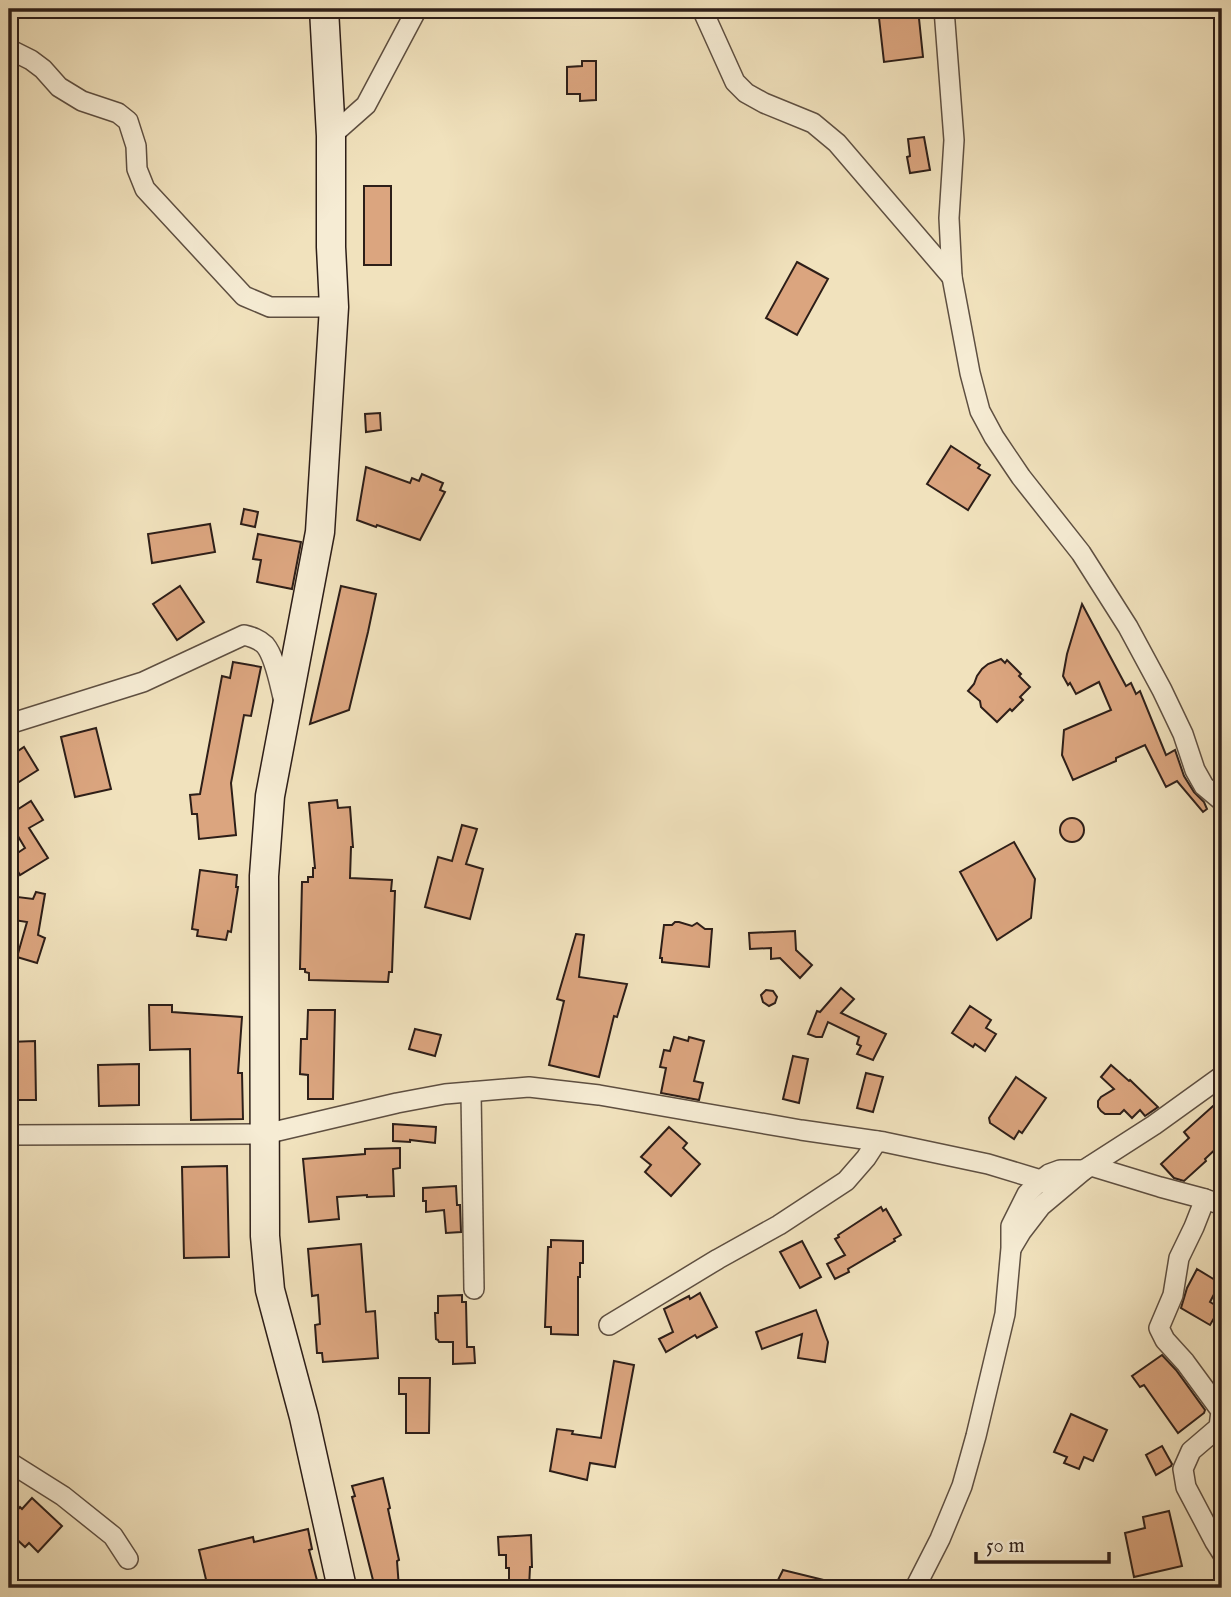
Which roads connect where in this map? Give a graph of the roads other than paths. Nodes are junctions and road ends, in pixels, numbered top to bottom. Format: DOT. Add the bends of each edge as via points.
graph roads {
  1 [pos="324,9"];
  2 [pos="417,9"];
  3 [pos="702,9"];
  4 [pos="944,9"];
  5 [pos="9,48"];
  6 [pos="331,136"];
  7 [pos="953,277"];
  8 [pos="334,307"];
  9 [pos="286,709"];
  10 [pos="9,724"];
  11 [pos="1222,801"];
  12 [pos="1222,1076"];
  13 [pos="471,1092"];
  14 [pos="265,1134"];
  15 [pos="9,1135"];
  16 [pos="877,1141"];
  17 [pos="1088,1168"];
  18 [pos="1041,1180"];
  19 [pos="1058,1191"];
  20 [pos="1213,1202"];
  21 [pos="1011,1248"];
  22 [pos="474,1289"];
  23 [pos="609,1325"];
  24 [pos="9,1462"];
  25 [pos="1222,1553"];
  26 [pos="128,1559"];
  27 [pos="342,1588"];
  28 [pos="915,1588"];
  1 -- 6 [label="main road"];
  2 -- 6 [label="street" via="366,105"];
  3 -- 7 [label="street" via="735,82 764,103 813,123 838,143"];
  4 -- 7 [label="street" via="954,140 949,218"];
  5 -- 8 [label="street" via="43,69 59,87 128,121 145,189 244,296 270,307"];
  6 -- 8 [label="main road"];
  7 -- 11 [label="street" via="980,411 1021,478 1081,553 1128,627 1183,734 1195,770 1204,786"];
  8 -- 9 [label="main road" via="320,532"];
  9 -- 10 [label="street" via="266,647 244,635 143,682"];
  9 -- 14 [label="main road" via="271,796 264,876"];
  12 -- 17 [label="street"];
  13 -- 14 [label="street" via="397,1102"];
  13 -- 16 [label="street" via="529,1087 599,1095"];
  13 -- 22 [label="street"];
  14 -- 15 [label="street"];
  14 -- 27 [label="main road" via="270,1290"];
  16 -- 18 [label="street"];
  16 -- 23 [label="street" via="846,1181 779,1226"];
  17 -- 18 [label="street" via="1060,1170"];
  17 -- 19 [label="street"];
  17 -- 20 [label="street"];
  18 -- 19 [label="street"];
  18 -- 21 [label="street" via="1027,1194 1011,1226"];
  19 -- 21 [label="street"];
  20 -- 25 [label="street" via="1179,1258 1173,1295 1159,1328 1221,1411 1219,1427 1191,1451 1183,1475"];
  21 -- 28 [label="street" via="1005,1314 962,1486"];
  24 -- 26 [label="street" via="63,1496 113,1536"];
}
